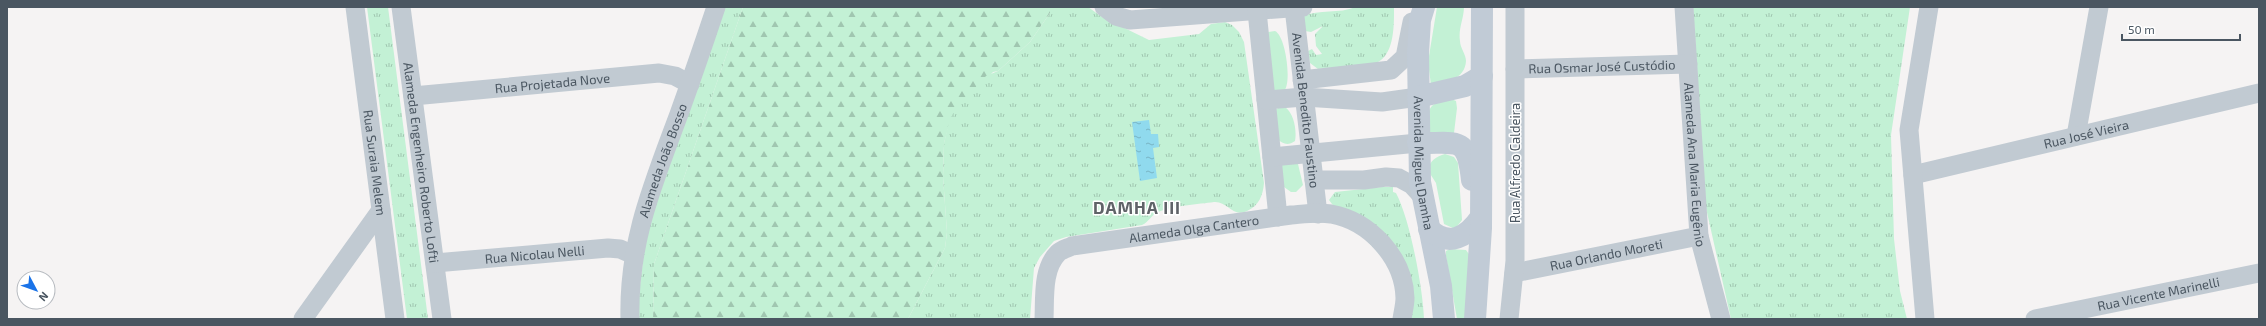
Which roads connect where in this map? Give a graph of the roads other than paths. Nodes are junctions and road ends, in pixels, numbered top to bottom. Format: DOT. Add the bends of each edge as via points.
graph roads {
  1 [pos="355,7"];
  2 [pos="401,7"];
  3 [pos="716,7"];
  4 [pos="1104,7"];
  5 [pos="1298,7"];
  6 [pos="1415,7"];
  7 [pos="1424,7"];
  8 [pos="1482,7"];
  9 [pos="1515,7"];
  10 [pos="1684,7"];
  11 [pos="1929,7"];
  12 [pos="2099,7"];
  13 [pos="1257,11"];
  14 [pos="1688,64"];
  15 [pos="1515,69"];
  16 [pos="1482,76"];
  17 [pos="690,84"];
  18 [pos="1303,88"];
  19 [pos="2259,93"];
  20 [pos="413,96"];
  21 [pos="1418,97"];
  22 [pos="1266,100"];
  23 [pos="2076,136"];
  24 [pos="1418,143"];
  25 [pos="1310,152"];
  26 [pos="1272,157"];
  27 [pos="1913,175"];
  28 [pos="1314,180"];
  29 [pos="1423,196"];
  30 [pos="381,210"];
  31 [pos="1325,214"];
  32 [pos="1481,216"];
  33 [pos="1278,217"];
  34 [pos="1430,228"];
  35 [pos="1699,236"];
  36 [pos="634,255"];
  37 [pos="435,263"];
  38 [pos="1514,273"];
  39 [pos="2259,273"];
  40 [pos="303,319"];
  41 [pos="395,319"];
  42 [pos="442,319"];
  43 [pos="630,319"];
  44 [pos="1044,319"];
  45 [pos="1402,319"];
  46 [pos="1444,319"];
  47 [pos="1475,319"];
  48 [pos="1508,319"];
  49 [pos="1721,319"];
  50 [pos="1926,319"];
  51 [pos="2035,319"];
  1 -- 30 [label="street, Rua Suraia Melem"];
  2 -- 20 [label="street, Alameda Engenheiro Roberto Lofti"];
  3 -- 17 [label="street, Alameda João Bosso"];
  4 -- 13 [label="street" via="1116,16 1130,20"];
  5 -- 13 [label="street"];
  5 -- 18 [label="street, Avenida Benedito Faustino"];
  6 -- 18 [label="street" via="1405,57 1391,70"];
  7 -- 21 [label="street, Avenida Miguel Damha" via="1420,20"];
  8 -- 16 [label="street"];
  9 -- 15 [label="street, Rua Alfredo Caldeira"];
  10 -- 14 [label="street, Alameda Ana Maria Eugênio"];
  11 -- 27 [label="street" via="1909,130"];
  12 -- 23 [label="street"];
  13 -- 22 [label="street"];
  14 -- 15 [label="street, Rua Osmar José Custódio"];
  14 -- 35 [label="street, Alameda Ana Maria Eugênio"];
  15 -- 38 [label="street, Rua Alfredo Caldeira"];
  16 -- 21 [label="street" via="1466,86"];
  16 -- 32 [label="street"];
  17 -- 20 [label="street, Rua Projetada Nove" via="675,76 659,73"];
  17 -- 36 [label="street, Alameda João Bosso" via="644,206"];
  18 -- 21 [label="street" via="1382,102"];
  18 -- 22 [label="street"];
  18 -- 25 [label="street, Avenida Benedito Faustino"];
  19 -- 23 [label="street, Rua José Vieira"];
  20 -- 37 [label="street, Alameda Engenheiro Roberto Lofti"];
  21 -- 24 [label="street, Avenida Miguel Damha"];
  22 -- 26 [label="street"];
  23 -- 27 [label="street, Rua José Vieira"];
  24 -- 25 [label="street"];
  24 -- 29 [label="street, Avenida Miguel Damha"];
  24 -- 32 [label="street" via="1449,142 1466,151 1470,157 1476,202"];
  25 -- 26 [label="street"];
  25 -- 28 [label="street, Avenida Benedito Faustino"];
  26 -- 33 [label="street"];
  27 -- 50 [label="street"];
  28 -- 29 [label="street" via="1398,178 1412,185"];
  28 -- 31 [label="street, Avenida Benedito Faustino"];
  29 -- 34 [label="street, Avenida Miguel Damha"];
  30 -- 40 [label="street"];
  30 -- 41 [label="street, Rua Suraia Melem"];
  31 -- 33 [label="street, Alameda Olga Cantero"];
  31 -- 45 [label="street" via="1368,230 1383,244 1394,260 1405,297"];
  32 -- 34 [label="street" via="1474,227 1457,238 1444,238 1436,235"];
  32 -- 47 [label="street"];
  33 -- 44 [label="street, Alameda Olga Cantero" via="1086,243 1058,252 1049,266 1045,284"];
  34 -- 46 [label="street, Avenida Miguel Damha" via="1441,286"];
  35 -- 38 [label="street, Rua Orlando Moreti"];
  35 -- 49 [label="street, Alameda Ana Maria Eugênio"];
  36 -- 37 [label="street, Rua Nicolau Nelli" via="620,249 608,248"];
  36 -- 43 [label="street, Alameda João Bosso"];
  37 -- 42 [label="street, Alameda Engenheiro Roberto Lofti"];
  38 -- 48 [label="street, Rua Alfredo Caldeira"];
  39 -- 51 [label="street, Rua Vicente Marinelli"];
}
